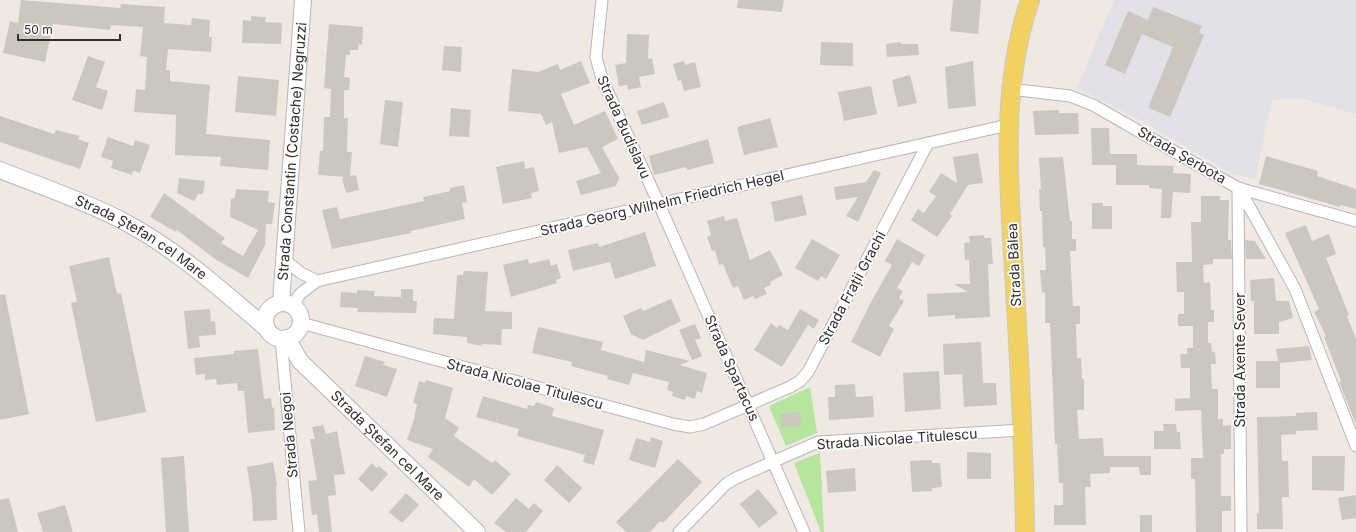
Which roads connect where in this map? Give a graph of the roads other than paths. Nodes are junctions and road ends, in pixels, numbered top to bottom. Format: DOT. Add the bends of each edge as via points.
graph roads {
  1 [pos="303,0"];
  2 [pos="602,0"];
  3 [pos="1030,0"];
  4 [pos="1010,89"];
  5 [pos="1008,125"];
  6 [pos="928,143"];
  7 [pos="0,170"];
  8 [pos="1238,188"];
  9 [pos="659,204"];
  10 [pos="1356,221"];
  11 [pos="284,260"];
  12 [pos="316,281"];
  13 [pos="287,304"];
  14 [pos="301,323"];
  15 [pos="267,329"];
  16 [pos="284,338"];
  17 [pos="748,405"];
  18 [pos="1023,430"];
  19 [pos="1356,446"];
  20 [pos="774,461"];
  21 [pos="299,532"];
  22 [pos="477,532"];
  23 [pos="679,532"];
  24 [pos="804,532"];
  25 [pos="1024,532"];
  26 [pos="1241,532"];
  1 -- 11 [label="main road, Strada Constantin (Costache) Negruzzi"];
  2 -- 9 [label="street, Strada Budislavu" via="596,57 598,68"];
  3 -- 4 [label="main road, Strada Bâlea" via="1022,24"];
  4 -- 5 [label="main road, Strada Bâlea"];
  4 -- 8 [label="street, Strada Șerbota" via="1070,96 1093,105"];
  5 -- 6 [label="street, Strada Georg Wilhelm Friedrich Hegel"];
  5 -- 18 [label="main road, Strada Bâlea"];
  6 -- 9 [label="street, Strada Georg Wilhelm Friedrich Hegel"];
  6 -- 17 [label="street, Strada Frații Grachi" via="808,372 790,387"];
  7 -- 15 [label="main road, Strada Ștefan cel Mare" via="92,206 147,234 195,269"];
  8 -- 10 [label="street, Strada Șerbota"];
  8 -- 19 [label="street" via="1295,289"];
  8 -- 26 [label="street, Strada Axente Sever"];
  9 -- 12 [label="street, Strada Georg Wilhelm Friedrich Hegel"];
  9 -- 17 [label="street, Strada Spartacus"];
  11 -- 12 [label="street"];
  11 -- 13 [label="main road, Strada Constantin (Costache) Negruzzi"];
  12 -- 13 [label="street, Strada Georg Wilhelm Friedrich Hegel"];
  13 -- 14 [label="main road" via="300,313"];
  13 -- 15 [label="main road" via="276,304 268,312"];
  14 -- 16 [label="main road" via="297,333"];
  14 -- 17 [label="street, Strada Nicolae Titulescu" via="673,424 690,427 704,424"];
  15 -- 16 [label="main road" via="276,337"];
  16 -- 21 [label="street, Strada Negoi"];
  16 -- 22 [label="main road, Strada Ștefan cel Mare" via="300,361"];
  17 -- 20 [label="street, Strada Spartacus"];
  18 -- 20 [label="street, Strada Nicolae Titulescu" via="818,442"];
  18 -- 25 [label="main road, Strada Bâlea"];
  20 -- 23 [label="street" via="726,484"];
  20 -- 24 [label="street, Strada Spartacus"];
}
